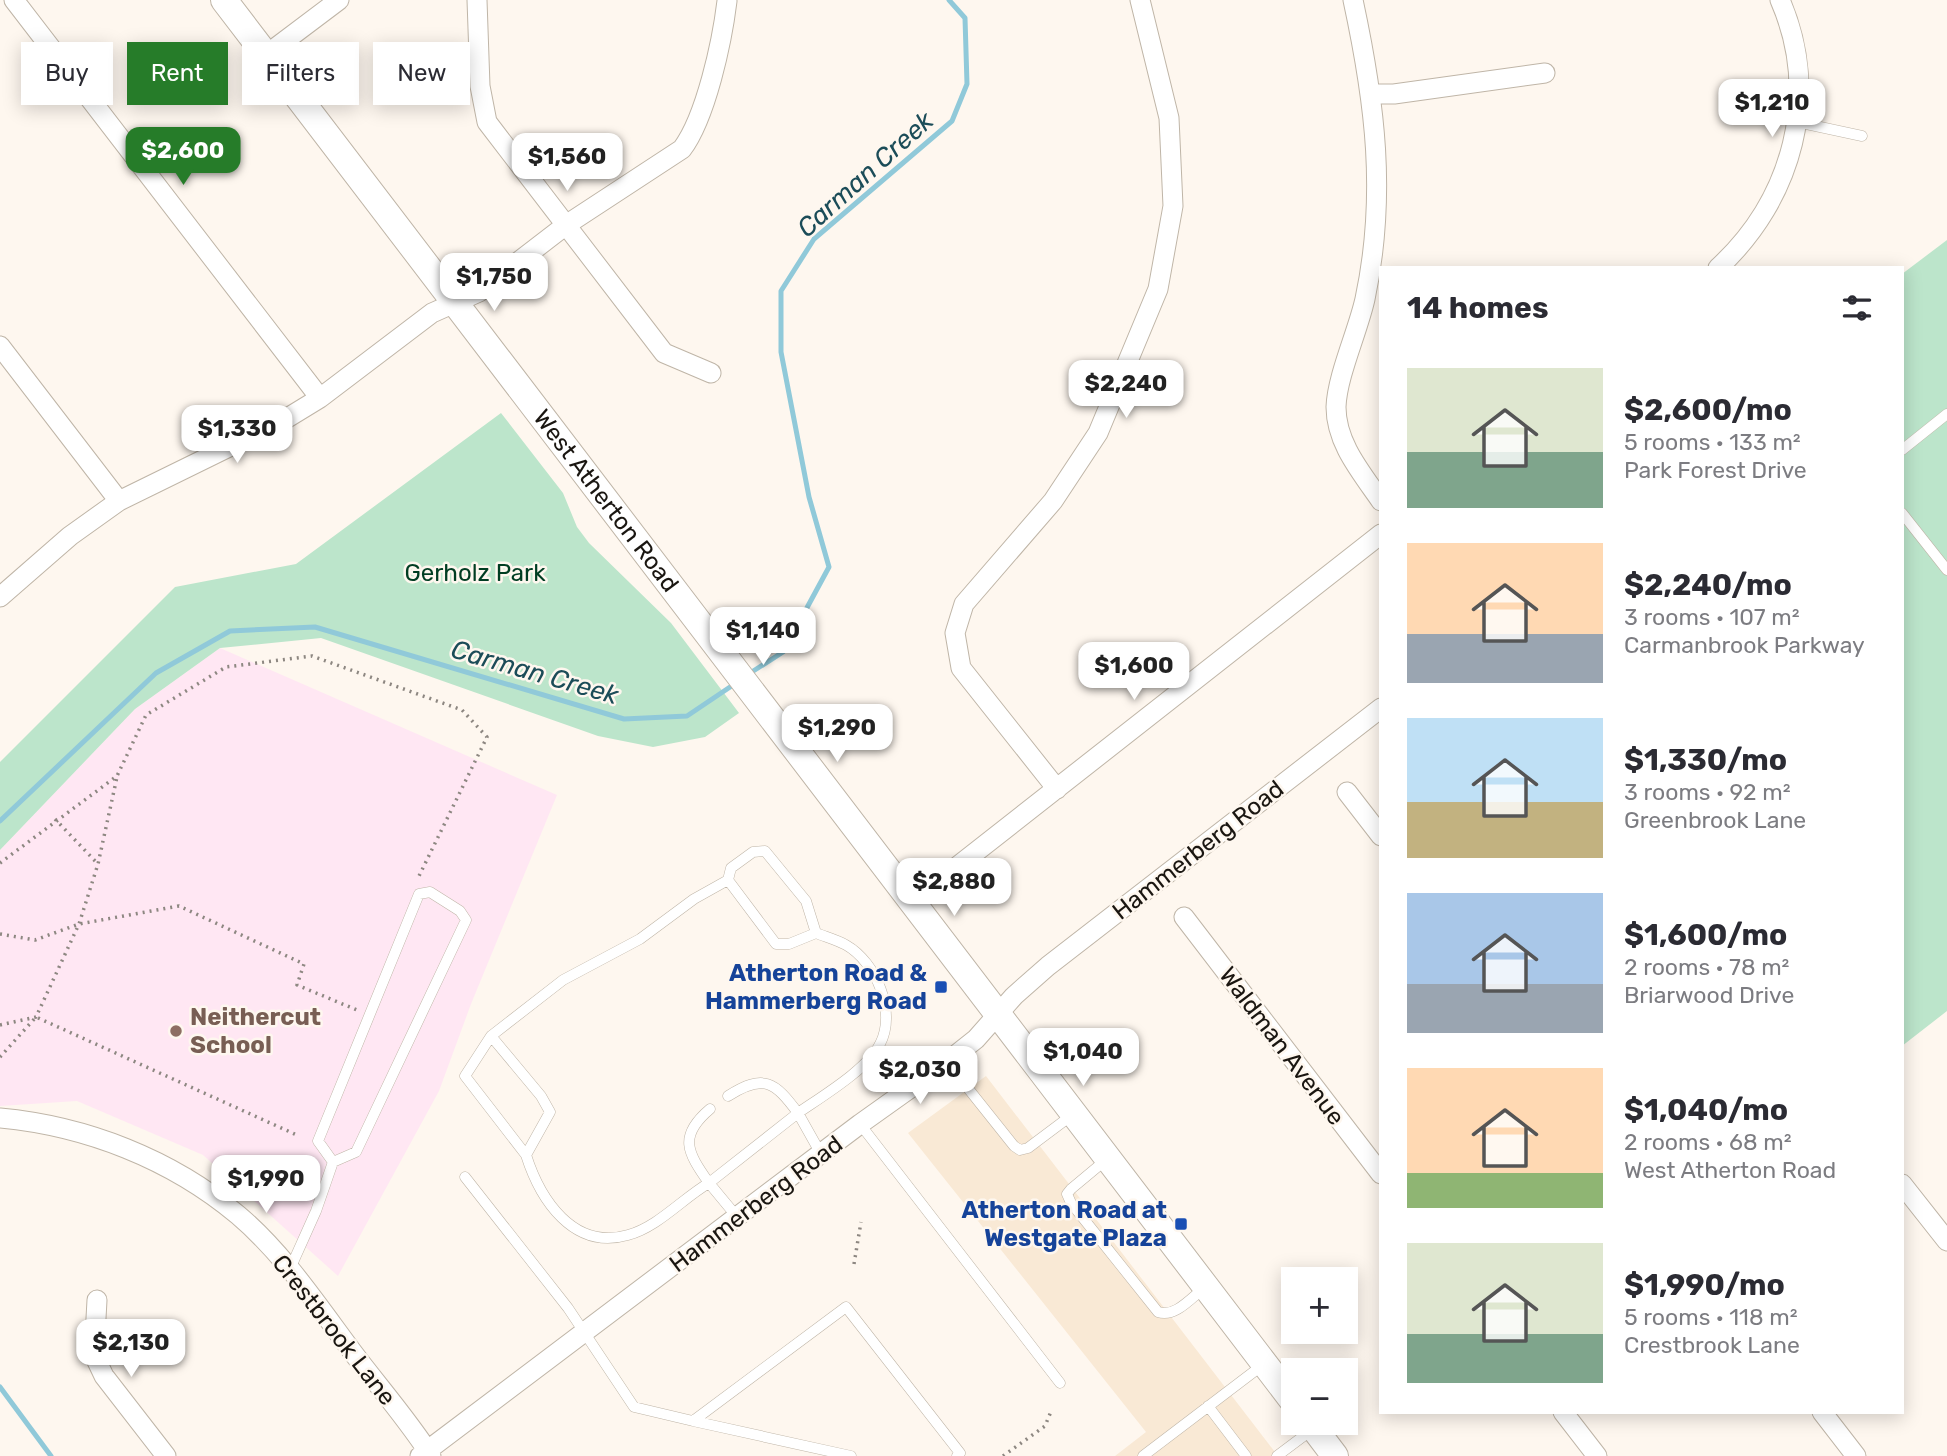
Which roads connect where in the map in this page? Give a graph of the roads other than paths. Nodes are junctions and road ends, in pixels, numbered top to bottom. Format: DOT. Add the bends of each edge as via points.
graph roads {
  1 [pos="14,0"];
  2 [pos="224,0"];
  3 [pos="339,0"];
  4 [pos="477,0"];
  5 [pos="1140,0"];
  6 [pos="1353,0"];
  7 [pos="1780,0"];
  8 [pos="727,1"];
  9 [pos="256,42"];
  10 [pos="283,42"];
  11 [pos="1545,73"];
  12 [pos="1372,94"];
  13 [pos="304,105"];
  14 [pos="1797,122"];
  15 [pos="1862,136"];
  16 [pos="566,225"];
  17 [pos="1720,266"];
  18 [pos="455,302"];
  19 [pos="0,348"];
  20 [pos="711,373"];
  21 [pos="320,398"];
  22 [pos="1947,414"];
  23 [pos="1904,448"];
  24 [pos="1379,498"];
  25 [pos="119,501"];
  26 [pos="1904,516"];
  27 [pos="1379,536"];
  28 [pos="1947,570"];
  29 [pos="0,597"];
  30 [pos="1379,710"];
  31 [pos="1057,789"];
  32 [pos="1347,792"];
  33 [pos="1379,833"];
  34 [pos="729,880"];
  35 [pos="912,902"];
  36 [pos="1184,917"];
  37 [pos="817,933"];
  38 [pos="997,1015"];
  39 [pos="491,1036"];
  40 [pos="947,1062"];
  41 [pos="728,1096"];
  42 [pos="710,1109"];
  43 [pos="798,1113"];
  44 [pos="1073,1114"];
  45 [pos="0,1118"];
  46 [pos="860,1124"];
  47 [pos="821,1154"];
  48 [pos="526,1155"];
  49 [pos="1108,1159"];
  50 [pos="333,1162"];
  51 [pos="1379,1171"];
  52 [pos="465,1177"];
  53 [pos="709,1183"];
  54 [pos="1904,1187"];
  55 [pos="738,1219"];
  56 [pos="1947,1241"];
  57 [pos="290,1269"];
  58 [pos="1206,1287"];
  59 [pos="97,1300"];
  60 [pos="585,1333"];
  61 [pos="1264,1363"];
  62 [pos="1060,1383"];
  63 [pos="1281,1385"];
  64 [pos="1208,1406"];
  65 [pos="1565,1414"];
  66 [pos="1824,1414"];
  67 [pos="693,1421"];
  68 [pos="1301,1435"];
  69 [pos="1319,1435"];
  70 [pos="426,1454"];
  71 [pos="166,1456"];
  72 [pos="851,1456"];
  73 [pos="957,1456"];
  74 [pos="1143,1456"];
  75 [pos="1246,1456"];
  76 [pos="1277,1456"];
  77 [pos="1335,1456"];
  78 [pos="1597,1456"];
  79 [pos="1856,1456"];
  1 -- 21 [label="street"];
  2 -- 9 [label="street, West Atherton Road"];
  3 -- 10 [label="street"];
  4 -- 16 [label="street" via="480,86 487,122"];
  5 -- 31 [label="street" via="1169,118 1173,206 1158,289 1098,433 1053,501 964,604 955,633 961,668"];
  6 -- 12 [label="street"];
  7 -- 14 [label="street" via="1797,54"];
  8 -- 16 [label="street" via="724,29 694,133 682,149"];
  11 -- 12 [label="street"];
  12 -- 24 [label="street" via="1378,157 1375,235 1365,300 1336,407 1344,446"];
  13 -- 18 [label="street, West Atherton Road"];
  14 -- 15 [label="lane"];
  14 -- 17 [label="street" via="1769,208 1743,246"];
  16 -- 18 [label="street" via="479,292"];
  16 -- 20 [label="street" via="664,353"];
  18 -- 21 [label="street" via="432,313"];
  18 -- 35 [label="street, West Atherton Road"];
  19 -- 25 [label="street"];
  21 -- 25 [label="street"];
  22 -- 23 [label="lane"];
  25 -- 29 [label="street" via="69,536"];
  26 -- 28 [label="lane"];
  27 -- 31 [label="street"];
  30 -- 38 [label="street, Hammerberg Road" via="1048,966"];
  31 -- 35 [label="street"];
  32 -- 33 [label="street"];
  34 -- 37 [label="lane" via="776,944"];
  34 -- 37 [label="lane" via="731,868 753,852 765,851 806,901"];
  34 -- 39 [label="lane" via="694,899 640,939 563,980"];
  35 -- 38 [label="street, West Atherton Road"];
  36 -- 51 [label="street, Waldman Avenue"];
  37 -- 43 [label="lane" via="848,946 869,966 886,1007 885,1029 880,1045 865,1062"];
  38 -- 40 [label="street, Hammerberg Road"];
  38 -- 44 [label="street, West Atherton Road"];
  39 -- 48 [label="lane" via="550,1112"];
  39 -- 48 [label="lane" via="465,1076"];
  40 -- 44 [label="lane" via="1020,1150"];
  40 -- 46 [label="street, Hammerberg Road"];
  41 -- 43 [label="lane" via="744,1085 762,1081 780,1088"];
  42 -- 53 [label="lane" via="694,1122 689,1134 692,1160"];
  43 -- 47 [label="lane"];
  43 -- 53 [label="lane"];
  44 -- 49 [label="street, West Atherton Road"];
  45 -- 57 [label="street, Crestbrook Lane" via="47,1122 105,1139 170,1170 238,1215"];
  46 -- 47 [label="street, Hammerberg Road"];
  46 -- 62 [label="lane"];
  47 -- 55 [label="street, Hammerberg Road"];
  48 -- 53 [label="lane" via="541,1195 557,1217 604,1237 627,1236 645,1228"];
  49 -- 58 [label="street, West Atherton Road"];
  49 -- 58 [label="lane" via="1071,1189 1067,1194 1071,1203 1158,1312 1173,1313"];
  50 -- 50 [label="lane" via="318,1140 419,894 430,892 466,920 356,1152"];
  50 -- 57 [label="lane"];
  52 -- 60 [label="lane"];
  53 -- 55 [label="lane"];
  54 -- 56 [label="street"];
  55 -- 60 [label="street, Hammerberg Road"];
  57 -- 70 [label="street, Crestbrook Lane"];
  58 -- 61 [label="street, West Atherton Road"];
  59 -- 71 [label="street" via="93,1355"];
  60 -- 67 [label="lane" via="634,1408"];
  60 -- 70 [label="street, Hammerberg Road"];
  61 -- 63 [label="street, West Atherton Road"];
  61 -- 64 [label="lane"];
  64 -- 74 [label="lane"];
  64 -- 75 [label="lane"];
  65 -- 78 [label="street"];
  66 -- 79 [label="street"];
  67 -- 72 [label="lane"];
  67 -- 73 [label="lane" via="846,1307 960,1453"];
  68 -- 76 [label="lane"];
  69 -- 77 [label="street"];
}
